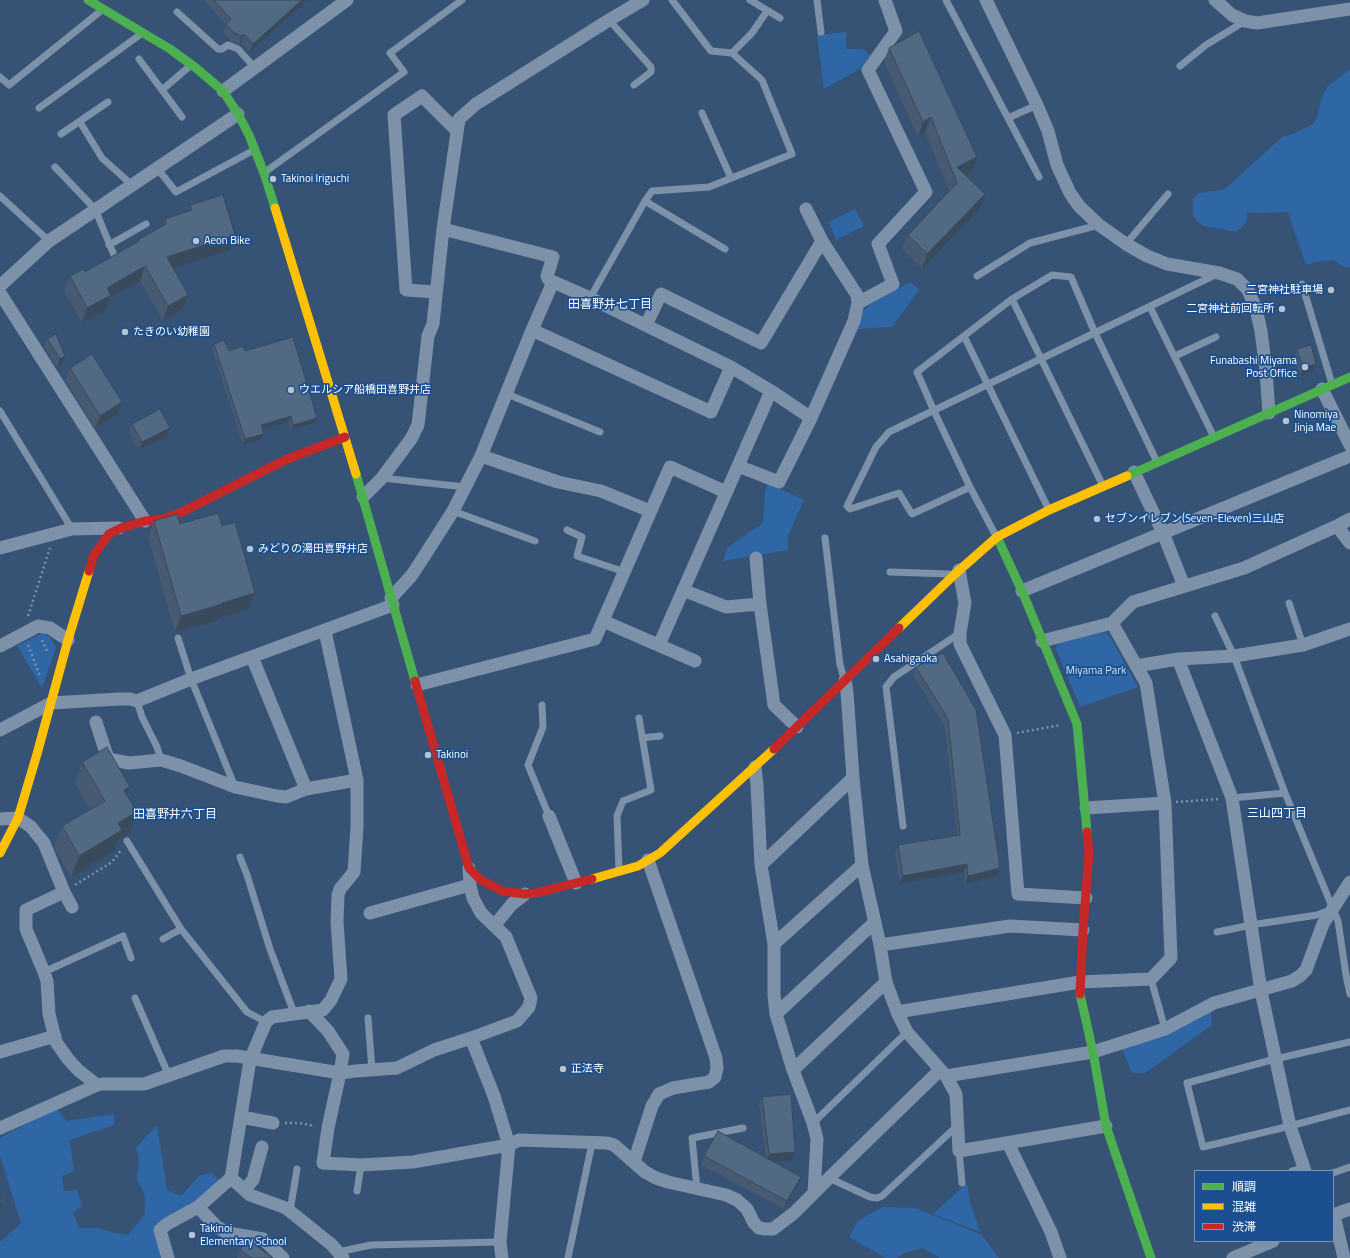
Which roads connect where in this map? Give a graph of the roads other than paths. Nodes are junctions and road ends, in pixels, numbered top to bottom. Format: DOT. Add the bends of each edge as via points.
graph roads {
  1 [pos="347,0"];
  2 [pos="462,0"];
  3 [pos="643,0"];
  4 [pos="672,0"];
  5 [pos="750,0"];
  6 [pos="817,0"];
  7 [pos="886,0"];
  8 [pos="946,0"];
  9 [pos="986,0"];
  10 [pos="1215,0"];
  11 [pos="91,1"];
  12 [pos="103,9"];
  13 [pos="1350,9"];
  14 [pos="768,11"];
  15 [pos="177,12"];
  16 [pos="780,18"];
  17 [pos="609,20"];
  18 [pos="1245,21"];
  19 [pos="143,32"];
  20 [pos="821,32"];
  21 [pos="732,54"];
  22 [pos="139,60"];
  23 [pos="191,65"];
  24 [pos="1180,66"];
  25 [pos="255,68"];
  26 [pos="0,77"];
  27 [pos="634,85"];
  28 [pos="162,90"];
  29 [pos="223,91"];
  30 [pos="108,102"];
  31 [pos="1037,105"];
  32 [pos="39,108"];
  33 [pos="702,113"];
  34 [pos="238,114"];
  35 [pos="182,117"];
  36 [pos="1008,118"];
  37 [pos="80,122"];
  38 [pos="457,131"];
  39 [pos="61,134"];
  40 [pos="254,150"];
  41 [pos="55,167"];
  42 [pos="158,168"];
  43 [pos="264,173"];
  44 [pos="1039,177"];
  45 [pos="731,178"];
  46 [pos="132,185"];
  47 [pos="1168,194"];
  48 [pos="0,196"];
  49 [pos="645,201"];
  50 [pos="95,209"];
  51 [pos="806,209"];
  52 [pos="146,224"];
  53 [pos="1099,225"];
  54 [pos="443,229"];
  55 [pos="49,241"];
  56 [pos="822,241"];
  57 [pos="1126,244"];
  58 [pos="109,245"];
  59 [pos="725,249"];
  60 [pos="114,255"];
  61 [pos="1219,274"];
  62 [pos="977,276"];
  63 [pos="553,282"];
  64 [pos="1302,284"];
  65 [pos="1,286"];
  66 [pos="436,292"];
  67 [pos="590,298"];
  68 [pos="1012,299"];
  69 [pos="858,303"];
  70 [pos="1150,307"];
  71 [pos="646,325"];
  72 [pos="532,330"];
  73 [pos="1095,333"];
  74 [pos="964,336"];
  75 [pos="1216,337"];
  76 [pos="1175,356"];
  77 [pos="1041,359"];
  78 [pos="731,367"];
  79 [pos="1350,377"];
  80 [pos="988,385"];
  81 [pos="1327,387"];
  82 [pos="771,391"];
  83 [pos="507,394"];
  84 [pos="0,411"];
  85 [pos="934,411"];
  86 [pos="1269,413"];
  87 [pos="810,418"];
  88 [pos="600,432"];
  89 [pos="345,437"];
  90 [pos="1214,437"];
  91 [pos="1350,445"];
  92 [pos="481,456"];
  93 [pos="1350,456"];
  94 [pos="1157,462"];
  95 [pos="738,466"];
  96 [pos="1134,472"];
  97 [pos="382,478"];
  98 [pos="1103,486"];
  99 [pos="465,487"];
  100 [pos="970,487"];
  101 [pos="726,492"];
  102 [pos="363,497"];
  103 [pos="1049,510"];
  104 [pos="453,511"];
  105 [pos="650,511"];
  106 [pos="1350,519"];
  107 [pos="146,521"];
  108 [pos="1338,526"];
  109 [pos="120,528"];
  110 [pos="72,529"];
  111 [pos="567,530"];
  112 [pos="1163,533"];
  113 [pos="997,537"];
  114 [pos="824,538"];
  115 [pos="535,541"];
  116 [pos="1350,543"];
  117 [pos="0,548"];
  118 [pos="756,558"];
  119 [pos="625,572"];
  120 [pos="890,572"];
  121 [pos="957,572"];
  122 [pos="1184,586"];
  123 [pos="683,590"];
  124 [pos="1022,591"];
  125 [pos="392,601"];
  126 [pos="1289,602"];
  127 [pos="760,604"];
  128 [pos="1215,616"];
  129 [pos="603,621"];
  130 [pos="1112,624"];
  131 [pos="1350,629"];
  132 [pos="325,631"];
  133 [pos="960,633"];
  134 [pos="178,638"];
  135 [pos="68,640"];
  136 [pos="1042,641"];
  137 [pos="658,645"];
  138 [pos="1303,645"];
  139 [pos="0,646"];
  140 [pos="1234,656"];
  141 [pos="252,657"];
  142 [pos="1178,659"];
  143 [pos="695,661"];
  144 [pos="1136,666"];
  145 [pos="191,680"];
  146 [pos="845,680"];
  147 [pos="417,686"];
  148 [pos="137,701"];
  149 [pos="51,703"];
  150 [pos="542,705"];
  151 [pos="639,718"];
  152 [pos="96,722"];
  153 [pos="797,727"];
  154 [pos="0,730"];
  155 [pos="660,736"];
  156 [pos="642,738"];
  157 [pos="161,760"];
  158 [pos="755,767"];
  159 [pos="853,778"];
  160 [pos="357,780"];
  161 [pos="235,787"];
  162 [pos="306,789"];
  163 [pos="1286,793"];
  164 [pos="1232,798"];
  165 [pos="1165,803"];
  166 [pos="1086,808"];
  167 [pos="549,816"];
  168 [pos="18,818"];
  169 [pos="0,819"];
  170 [pos="904,826"];
  171 [pos="127,841"];
  172 [pos="0,853"];
  173 [pos="240,856"];
  174 [pos="648,860"];
  175 [pos="761,864"];
  176 [pos="862,865"];
  177 [pos="469,868"];
  178 [pos="619,872"];
  179 [pos="1350,882"];
  180 [pos="576,883"];
  181 [pos="470,885"];
  182 [pos="64,892"];
  183 [pos="525,894"];
  184 [pos="1086,898"];
  185 [pos="72,907"];
  186 [pos="1333,909"];
  187 [pos="370,913"];
  188 [pos="875,922"];
  189 [pos="1251,925"];
  190 [pos="494,926"];
  191 [pos="181,929"];
  192 [pos="1083,930"];
  193 [pos="1217,932"];
  194 [pos="163,940"];
  195 [pos="774,944"];
  196 [pos="880,945"];
  197 [pos="131,958"];
  198 [pos="44,972"];
  199 [pos="1151,979"];
  200 [pos="886,982"];
  201 [pos="1080,982"];
  202 [pos="1261,991"];
  203 [pos="1350,994"];
  204 [pos="135,998"];
  205 [pos="308,1011"];
  206 [pos="897,1012"];
  207 [pos="294,1013"];
  208 [pos="776,1014"];
  209 [pos="368,1018"];
  210 [pos="266,1022"];
  211 [pos="1164,1029"];
  212 [pos="907,1032"];
  213 [pos="55,1036"];
  214 [pos="471,1038"];
  215 [pos="1350,1042"];
  216 [pos="0,1052"];
  217 [pos="1093,1052"];
  218 [pos="1275,1059"];
  219 [pos="250,1060"];
  220 [pos="372,1070"];
  221 [pos="793,1070"];
  222 [pos="943,1073"];
  223 [pos="340,1074"];
  224 [pos="169,1076"];
  225 [pos="97,1085"];
  226 [pos="1350,1110"];
  227 [pos="241,1117"];
  228 [pos="273,1123"];
  229 [pos="813,1123"];
  230 [pos="958,1125"];
  231 [pos="1106,1126"];
  232 [pos="1290,1126"];
  233 [pos="0,1128"];
  234 [pos="743,1128"];
  235 [pos="592,1143"];
  236 [pos="1008,1143"];
  237 [pos="509,1145"];
  238 [pos="262,1147"];
  239 [pos="959,1151"];
  240 [pos="634,1162"];
  241 [pos="361,1165"];
  242 [pos="1350,1167"];
  243 [pos="297,1169"];
  244 [pos="1300,1170"];
  245 [pos="1334,1174"];
  246 [pos="231,1178"];
  247 [pos="829,1178"];
  248 [pos="962,1183"];
  249 [pos="697,1189"];
  250 [pos="244,1190"];
  251 [pos="357,1191"];
  252 [pos="814,1193"];
  253 [pos="198,1207"];
  254 [pos="1350,1209"];
  255 [pos="290,1211"];
  256 [pos="1334,1215"];
  257 [pos="1334,1219"];
  258 [pos="500,1242"];
  259 [pos="1270,1242"];
  260 [pos="340,1255"];
  261 [pos="168,1258"];
  262 [pos="283,1258"];
  263 [pos="502,1258"];
  264 [pos="568,1258"];
  265 [pos="1060,1258"];
  266 [pos="1151,1258"];
  267 [pos="1233,1258"];
  268 [pos="1344,1258"];
  1 -- 25 [label="street"];
  2 -- 43 [label="lane" via="390,53 404,72"];
  3 -- 17 [label="street"];
  4 -- 21 [label="lane" via="711,51"];
  5 -- 14 [label="lane"];
  6 -- 20 [label="lane"];
  7 -- 69 [label="street" via="896,31 868,70 926,192 878,244 893,284"];
  8 -- 36 [label="lane"];
  9 -- 31 [label="street"];
  10 -- 18 [label="street" via="1232,15"];
  11 -- 12 [label="street"];
  12 -- 19 [label="street"];
  12 -- 26 [label="lane" via="9,85"];
  13 -- 18 [label="street" via="1258,23"];
  14 -- 16 [label="lane"];
  14 -- 21 [label="lane"];
  15 -- 25 [label="lane" via="218,49 228,45 238,49"];
  17 -- 27 [label="lane" via="651,67 651,72"];
  17 -- 38 [label="street" via="476,104 459,120"];
  18 -- 24 [label="lane" via="1206,45"];
  19 -- 23 [label="street"];
  19 -- 32 [label="lane"];
  21 -- 45 [label="lane" via="762,80 792,154"];
  22 -- 28 [label="lane"];
  23 -- 28 [label="lane"];
  23 -- 29 [label="street"];
  25 -- 29 [label="street"];
  28 -- 35 [label="lane"];
  29 -- 34 [label="street"];
  30 -- 37 [label="lane"];
  31 -- 36 [label="lane"];
  31 -- 53 [label="street" via="1070,193 1078,206"];
  33 -- 45 [label="lane"];
  34 -- 40 [label="street"];
  34 -- 42 [label="street"];
  36 -- 44 [label="lane"];
  37 -- 39 [label="lane"];
  37 -- 46 [label="lane" via="102,158"];
  38 -- 54 [label="street"];
  38 -- 66 [label="street" via="422,96 394,115 406,290"];
  40 -- 42 [label="lane" via="176,192"];
  40 -- 43 [label="street"];
  41 -- 50 [label="lane"];
  42 -- 46 [label="street"];
  43 -- 89 [label="street"];
  45 -- 49 [label="lane" via="709,187 652,191"];
  46 -- 50 [label="street"];
  47 -- 57 [label="lane"];
  48 -- 55 [label="lane"];
  49 -- 59 [label="lane"];
  49 -- 67 [label="lane"];
  50 -- 55 [label="street"];
  50 -- 58 [label="lane"];
  51 -- 56 [label="street"];
  52 -- 58 [label="lane"];
  53 -- 57 [label="street"];
  53 -- 62 [label="lane" via="1030,243"];
  54 -- 63 [label="street" via="553,257 547,276"];
  54 -- 66 [label="street"];
  55 -- 65 [label="street"];
  56 -- 69 [label="street" via="857,295"];
  56 -- 71 [label="street" via="761,343 661,294"];
  57 -- 61 [label="street" via="1167,264"];
  58 -- 60 [label="lane"];
  61 -- 70 [label="lane"];
  61 -- 86 [label="street" via="1243,283 1256,308 1264,355"];
  63 -- 67 [label="street"];
  63 -- 72 [label="street"];
  64 -- 81 [label="lane"];
  65 -- 107 [label="street"];
  66 -- 97 [label="street" via="428,336 418,425 411,439"];
  67 -- 71 [label="street"];
  68 -- 73 [label="lane" via="1052,275 1070,277"];
  68 -- 74 [label="lane"];
  68 -- 77 [label="lane"];
  69 -- 87 [label="street" via="854,321"];
  70 -- 73 [label="lane"];
  70 -- 76 [label="lane"];
  71 -- 78 [label="street"];
  72 -- 78 [label="street" via="711,412"];
  72 -- 83 [label="street"];
  73 -- 77 [label="lane"];
  73 -- 94 [label="lane"];
  74 -- 80 [label="lane"];
  74 -- 85 [label="lane" via="917,372"];
  75 -- 76 [label="lane"];
  76 -- 90 [label="lane"];
  77 -- 80 [label="lane"];
  77 -- 98 [label="lane"];
  78 -- 82 [label="street"];
  79 -- 81 [label="street"];
  80 -- 85 [label="lane"];
  80 -- 103 [label="lane"];
  81 -- 86 [label="street"];
  81 -- 91 [label="street"];
  82 -- 87 [label="street"];
  82 -- 95 [label="street"];
  83 -- 88 [label="lane"];
  83 -- 92 [label="street"];
  84 -- 110 [label="lane"];
  85 -- 100 [label="lane"];
  85 -- 100 [label="lane" via="889,432 876,447 847,506 850,509 899,493 912,514"];
  86 -- 90 [label="street"];
  87 -- 95 [label="street" via="779,482"];
  89 -- 102 [label="street"];
  89 -- 107 [label="street" via="285,460 180,513"];
  90 -- 94 [label="street"];
  92 -- 99 [label="street"];
  92 -- 105 [label="street" via="558,482 601,491"];
  93 -- 112 [label="street"];
  94 -- 96 [label="street"];
  95 -- 101 [label="street"];
  96 -- 98 [label="street"];
  96 -- 112 [label="street"];
  97 -- 99 [label="lane"];
  97 -- 102 [label="street"];
  98 -- 103 [label="street"];
  99 -- 104 [label="street"];
  100 -- 113 [label="lane"];
  101 -- 105 [label="street" via="670,467"];
  101 -- 123 [label="street"];
  102 -- 125 [label="street"];
  103 -- 113 [label="street"];
  104 -- 115 [label="lane"];
  104 -- 125 [label="street" via="412,576"];
  105 -- 119 [label="street"];
  106 -- 108 [label="street"];
  107 -- 109 [label="street"];
  108 -- 116 [label="street"];
  108 -- 122 [label="street" via="1244,568"];
  109 -- 110 [label="street"];
  109 -- 135 [label="street" via="109,534 94,555"];
  110 -- 117 [label="street"];
  111 -- 119 [label="lane" via="582,537 576,556"];
  112 -- 122 [label="street"];
  112 -- 124 [label="street"];
  113 -- 121 [label="street"];
  113 -- 124 [label="street"];
  114 -- 146 [label="lane" via="840,665"];
  118 -- 127 [label="street"];
  119 -- 129 [label="street"];
  120 -- 121 [label="lane"];
  121 -- 133 [label="street" via="965,603"];
  121 -- 146 [label="street"];
  122 -- 130 [label="street" via="1133,602"];
  123 -- 127 [label="street" via="726,607"];
  123 -- 137 [label="street"];
  124 -- 136 [label="street"];
  125 -- 132 [label="street"];
  125 -- 147 [label="street"];
  126 -- 138 [label="lane"];
  127 -- 153 [label="street" via="774,705"];
  128 -- 140 [label="lane"];
  129 -- 137 [label="street"];
  129 -- 147 [label="street" via="595,639"];
  130 -- 136 [label="street"];
  130 -- 144 [label="street"];
  131 -- 138 [label="street"];
  132 -- 141 [label="street"];
  132 -- 160 [label="street"];
  133 -- 170 [label="lane" via="894,677 886,687"];
  133 -- 184 [label="street" via="960,644 1005,735 1018,894"];
  134 -- 145 [label="lane"];
  135 -- 139 [label="street" via="50,628 38,626"];
  135 -- 149 [label="street"];
  136 -- 166 [label="street" via="1078,724"];
  137 -- 143 [label="street"];
  138 -- 140 [label="street"];
  140 -- 142 [label="street"];
  140 -- 163 [label="lane"];
  141 -- 145 [label="street"];
  141 -- 162 [label="street"];
  142 -- 144 [label="street"];
  142 -- 164 [label="street"];
  144 -- 165 [label="street" via="1146,683"];
  145 -- 148 [label="street"];
  145 -- 161 [label="lane"];
  146 -- 153 [label="street"];
  146 -- 159 [label="street" via="848,692"];
  147 -- 177 [label="street"];
  148 -- 149 [label="street"];
  148 -- 157 [label="lane"];
  149 -- 154 [label="street"];
  149 -- 168 [label="street"];
  150 -- 167 [label="lane" via="543,727 528,765"];
  151 -- 156 [label="lane"];
  152 -- 157 [label="street" via="108,759 129,763"];
  153 -- 158 [label="street"];
  155 -- 156 [label="lane"];
  156 -- 178 [label="lane" via="651,790 623,801 617,816"];
  157 -- 161 [label="street"];
  158 -- 174 [label="street" via="660,853"];
  158 -- 175 [label="street"];
  159 -- 175 [label="street"];
  159 -- 176 [label="street"];
  160 -- 162 [label="street"];
  160 -- 205 [label="street" via="354,872 338,895 341,979 323,1010"];
  161 -- 162 [label="street" via="286,797"];
  163 -- 164 [label="lane"];
  163 -- 186 [label="lane"];
  164 -- 189 [label="street"];
  165 -- 166 [label="street"];
  165 -- 199 [label="street" via="1171,958"];
  166 -- 184 [label="street" via="1089,852"];
  167 -- 180 [label="street"];
  168 -- 169 [label="street"];
  168 -- 172 [label="street"];
  168 -- 182 [label="street" via="25,821 44,843"];
  171 -- 191 [label="lane"];
  173 -- 207 [label="lane"];
  174 -- 178 [label="street"];
  174 -- 240 [label="street" via="716,1058 717,1068 715,1077 709,1082 673,1088 660,1094 652,1106"];
  175 -- 195 [label="street"];
  176 -- 188 [label="street"];
  176 -- 195 [label="street"];
  177 -- 181 [label="street"];
  177 -- 183 [label="street" via="490,886"];
  178 -- 180 [label="street"];
  179 -- 186 [label="street"];
  180 -- 183 [label="street"];
  181 -- 187 [label="street"];
  181 -- 190 [label="street" via="481,913"];
  182 -- 185 [label="street"];
  182 -- 198 [label="street" via="26,910 26,929"];
  183 -- 190 [label="street" via="512,904"];
  184 -- 192 [label="street"];
  186 -- 189 [label="lane" via="1317,915"];
  186 -- 202 [label="street" via="1323,924 1306,970 1292,981"];
  186 -- 203 [label="lane" via="1338,921"];
  188 -- 196 [label="street"];
  188 -- 208 [label="street"];
  189 -- 193 [label="lane"];
  189 -- 202 [label="street"];
  190 -- 214 [label="street" via="506,936 531,998 529,1007 517,1021"];
  191 -- 194 [label="lane"];
  191 -- 210 [label="lane" via="247,1012"];
  192 -- 196 [label="street" via="1010,926"];
  192 -- 201 [label="street"];
  195 -- 208 [label="street"];
  196 -- 200 [label="street"];
  197 -- 198 [label="lane" via="123,936"];
  198 -- 213 [label="street" via="49,1014"];
  199 -- 201 [label="street"];
  199 -- 211 [label="lane"];
  200 -- 206 [label="street"];
  200 -- 221 [label="street"];
  201 -- 206 [label="street"];
  201 -- 217 [label="street"];
  202 -- 211 [label="street" via="1214,1003"];
  202 -- 218 [label="street"];
  204 -- 224 [label="lane"];
  205 -- 207 [label="street"];
  205 -- 223 [label="street" via="328,1031 343,1054"];
  206 -- 212 [label="street"];
  207 -- 210 [label="street" via="272,1016"];
  208 -- 221 [label="street"];
  209 -- 220 [label="lane"];
  210 -- 219 [label="street"];
  211 -- 217 [label="street"];
  212 -- 222 [label="street"];
  212 -- 229 [label="lane"];
  213 -- 216 [label="street"];
  213 -- 225 [label="street" via="56,1042 68,1059"];
  214 -- 220 [label="street" via="434,1050 397,1068"];
  214 -- 237 [label="street" via="494,1096"];
  215 -- 218 [label="lane"];
  217 -- 222 [label="street"];
  217 -- 231 [label="street"];
  218 -- 232 [label="street"];
  218 -- 232 [label="lane" via="1187,1083 1203,1147"];
  219 -- 223 [label="street"];
  219 -- 224 [label="street" via="224,1056"];
  219 -- 227 [label="street"];
  220 -- 223 [label="street"];
  221 -- 229 [label="street"];
  222 -- 230 [label="street" via="956,1094"];
  222 -- 247 [label="street"];
  223 -- 241 [label="street" via="323,1163"];
  224 -- 225 [label="street" via="144,1084"];
  225 -- 233 [label="street"];
  226 -- 232 [label="lane"];
  227 -- 228 [label="street"];
  227 -- 246 [label="street"];
  229 -- 252 [label="street" via="817,1139"];
  230 -- 239 [label="street"];
  230 -- 247 [label="lane" via="882,1196 870,1197"];
  231 -- 236 [label="street"];
  231 -- 266 [label="street"];
  232 -- 244 [label="street"];
  234 -- 249 [label="lane" via="692,1138"];
  235 -- 237 [label="street" via="519,1140"];
  235 -- 240 [label="street" via="607,1143 614,1146"];
  235 -- 264 [label="lane"];
  236 -- 239 [label="street"];
  236 -- 265 [label="street" via="1051,1232"];
  237 -- 241 [label="street" via="413,1162"];
  237 -- 258 [label="street"];
  238 -- 250 [label="street" via="253,1180"];
  239 -- 248 [label="lane"];
  240 -- 249 [label="street" via="656,1178"];
  241 -- 251 [label="lane"];
  242 -- 245 [label="lane"];
  243 -- 255 [label="lane"];
  246 -- 250 [label="street"];
  246 -- 253 [label="street"];
  247 -- 252 [label="street"];
  249 -- 252 [label="street" via="737,1200 747,1209 759,1228 766,1230 780,1225"];
  250 -- 255 [label="street"];
  253 -- 261 [label="street" via="160,1230"];
  253 -- 262 [label="street" via="217,1227 228,1234 262,1239"];
  254 -- 256 [label="street"];
  255 -- 260 [label="street" via="332,1245"];
  257 -- 268 [label="street"];
  258 -- 260 [label="lane" via="371,1245"];
  258 -- 263 [label="street"];
  259 -- 267 [label="street"];
}
